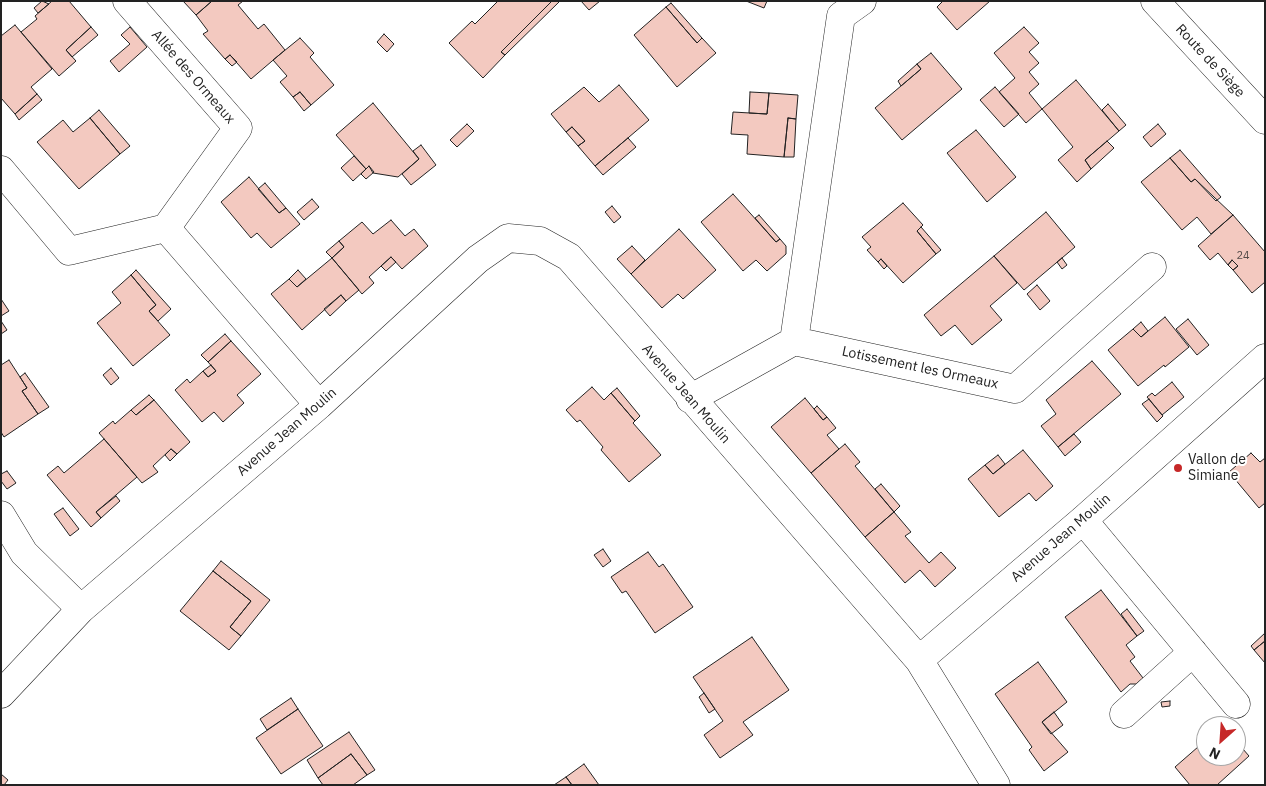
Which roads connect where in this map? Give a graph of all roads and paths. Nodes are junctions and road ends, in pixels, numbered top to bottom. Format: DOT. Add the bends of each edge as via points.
graph roads {
  1 [pos="127,1"];
  2 [pos="862,1"];
  3 [pos="1156,1"];
  4 [pos="1265,120"];
  5 [pos="1,170"];
  6 [pos="166,228"];
  7 [pos="1152,267"];
  8 [pos="794,341"];
  9 [pos="1260,373"];
  10 [pos="690,399"];
  11 [pos="319,405"];
  12 [pos="1,516"];
  13 [pos="1083,520"];
  14 [pos="81,609"];
  15 [pos="1193,652"];
  16 [pos="919,660"];
  17 [pos="1,694"];
  18 [pos="1236,704"];
  19 [pos="1124,714"];
  20 [pos="996,785"];
  1 -- 6 [label="street, Allée des Ormeaux" via="238,128"];
  2 -- 8 [label="street" via="840,16"];
  3 -- 4 [label="street, Route de Siège"];
  5 -- 6 [label="street" via="69,252"];
  6 -- 11 [label="street"];
  7 -- 8 [label="street, Lotissement les Ormeaux" via="1015,389"];
  8 -- 10 [label="street"];
  9 -- 13 [label="street, Avenue Jean Moulin"];
  10 -- 11 [label="street, Avenue Jean Moulin" via="568,257 540,241 508,238 478,259"];
  10 -- 16 [label="street, Avenue Jean Moulin"];
  11 -- 14 [label="street, Avenue Jean Moulin"];
  12 -- 14 [label="street" via="24,553"];
  13 -- 15 [label="street"];
  13 -- 16 [label="street, Avenue Jean Moulin"];
  14 -- 17 [label="street, Avenue Jean Moulin"];
  15 -- 18 [label="street"];
  15 -- 19 [label="street"];
  16 -- 20 [label="street"];
}
